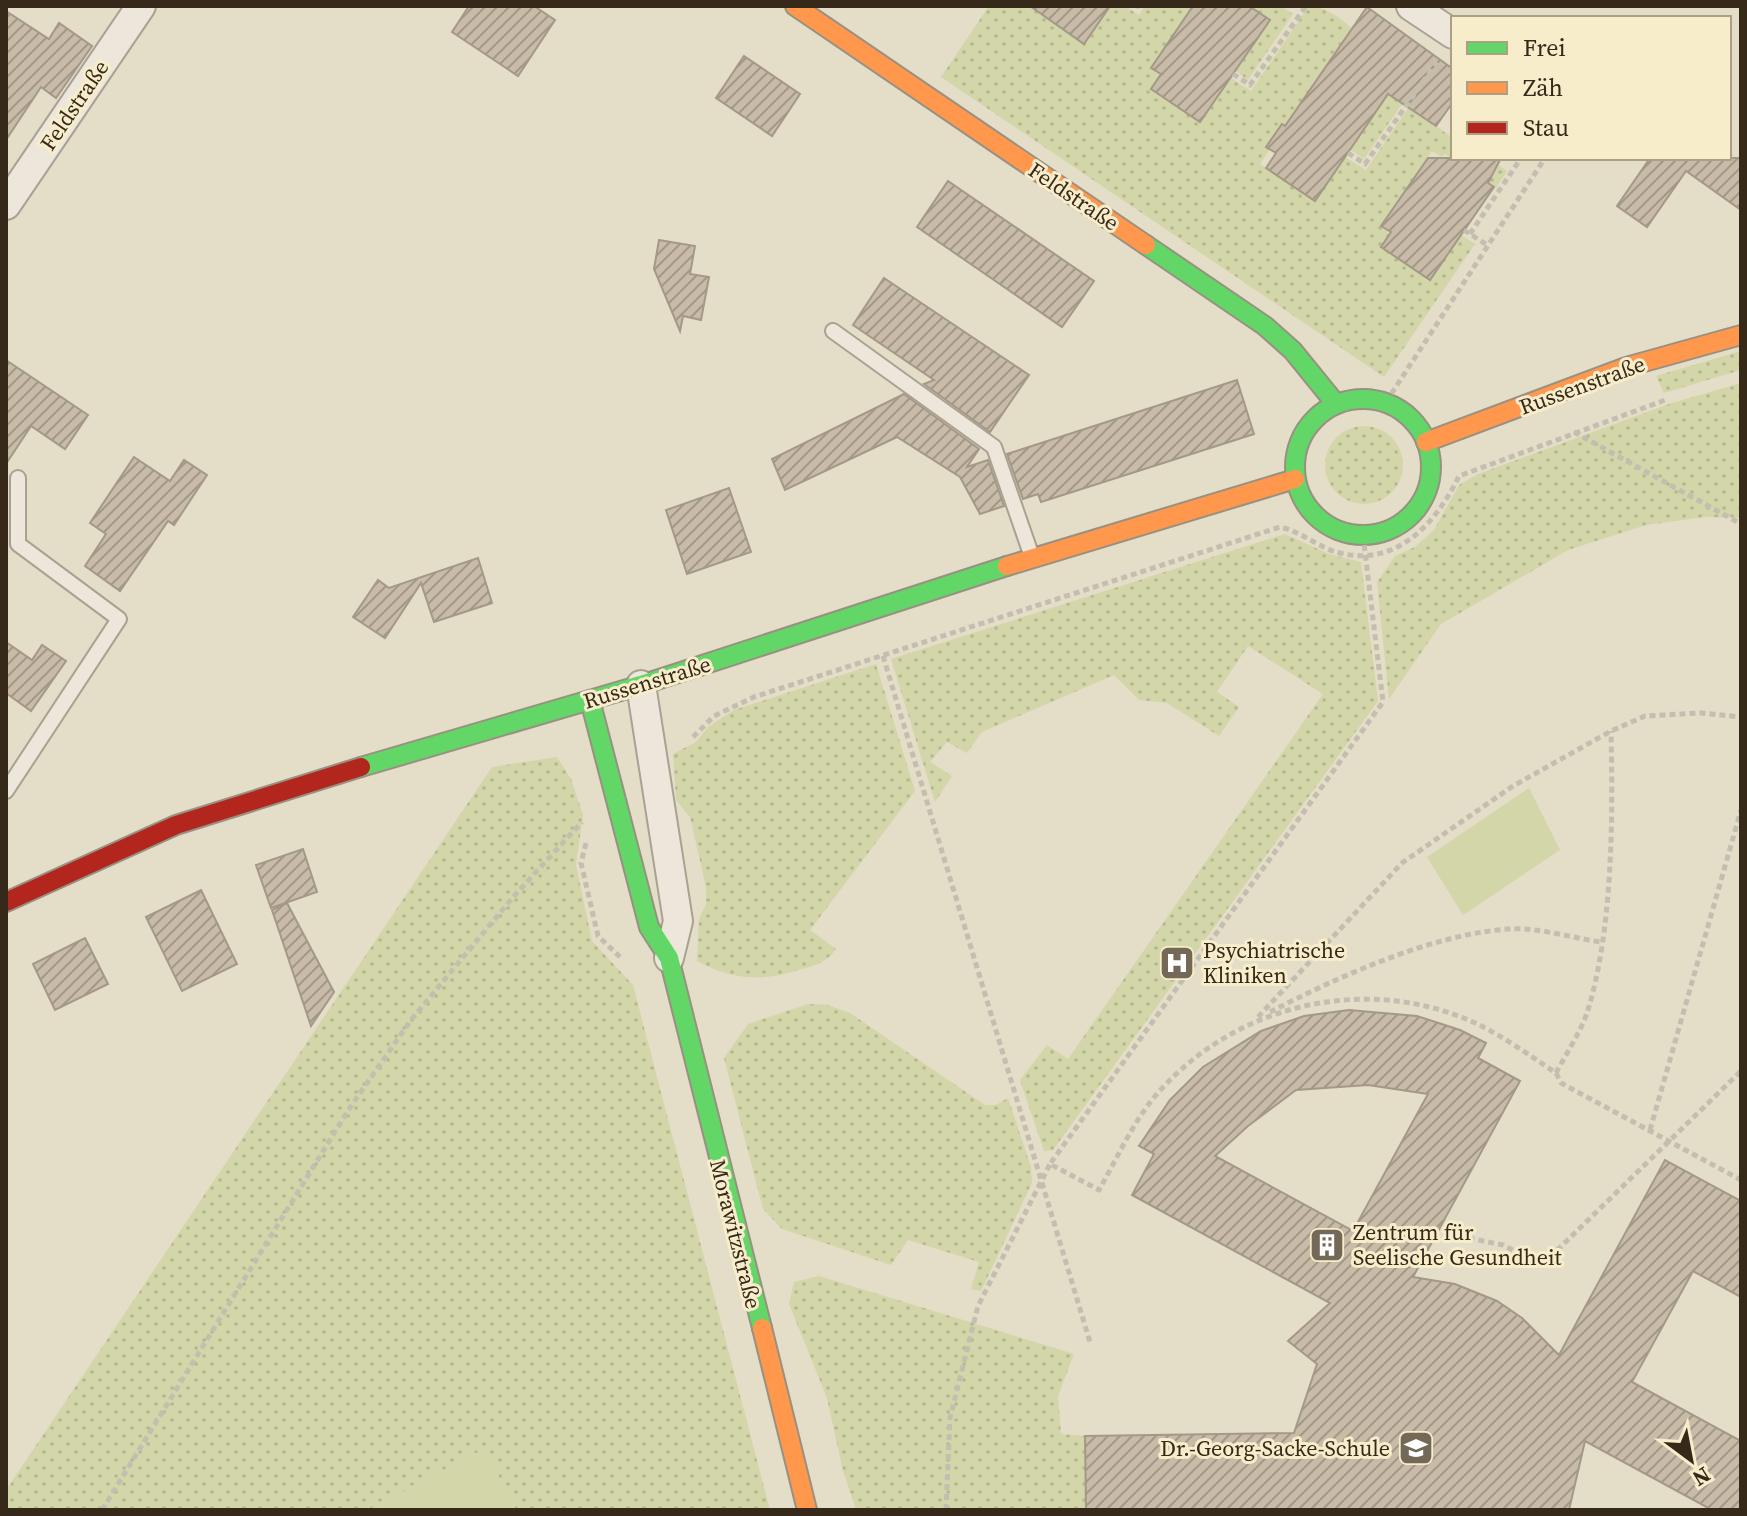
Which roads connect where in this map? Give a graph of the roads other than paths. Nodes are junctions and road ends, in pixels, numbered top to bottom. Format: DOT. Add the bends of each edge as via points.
graph roads {
  1 [pos="141,6"];
  2 [pos="795,6"];
  3 [pos="1411,6"];
  4 [pos="1449,42"];
  5 [pos="6,205"];
  6 [pos="833,331"];
  7 [pos="1741,335"];
  8 [pos="1336,404"];
  9 [pos="1426,442"];
  10 [pos="18,478"];
  11 [pos="1295,479"];
  12 [pos="1032,558"];
  13 [pos="641,685"];
  14 [pos="590,700"];
  15 [pos="6,791"];
  16 [pos="6,902"];
  17 [pos="669,958"];
  18 [pos="807,1510"];
  1 -- 5 [label="street, Feldstraße"];
  2 -- 8 [label="street, Feldstraße" via="1265,326"];
  3 -- 4 [label="street"];
  6 -- 12 [label="lane" via="994,447"];
  7 -- 9 [label="street, Russenstraße" via="1626,367"];
  8 -- 9 [label="street" via="1386,402 1410,418"];
  8 -- 11 [label="street" via="1306,429 1296,453"];
  9 -- 11 [label="street" via="1431,474 1419,505 1395,527 1347,534 1319,520"];
  10 -- 15 [label="lane" via="18,544 119,619"];
  11 -- 12 [label="street, Russenstraße"];
  12 -- 13 [label="street, Russenstraße"];
  13 -- 14 [label="street, Russenstraße"];
  13 -- 17 [label="street, Morawitzstraße" via="678,921"];
  14 -- 16 [label="street, Russenstraße" via="176,825"];
  14 -- 17 [label="street, Morawitzstraße" via="649,927"];
  17 -- 18 [label="street, Morawitzstraße"];
}
